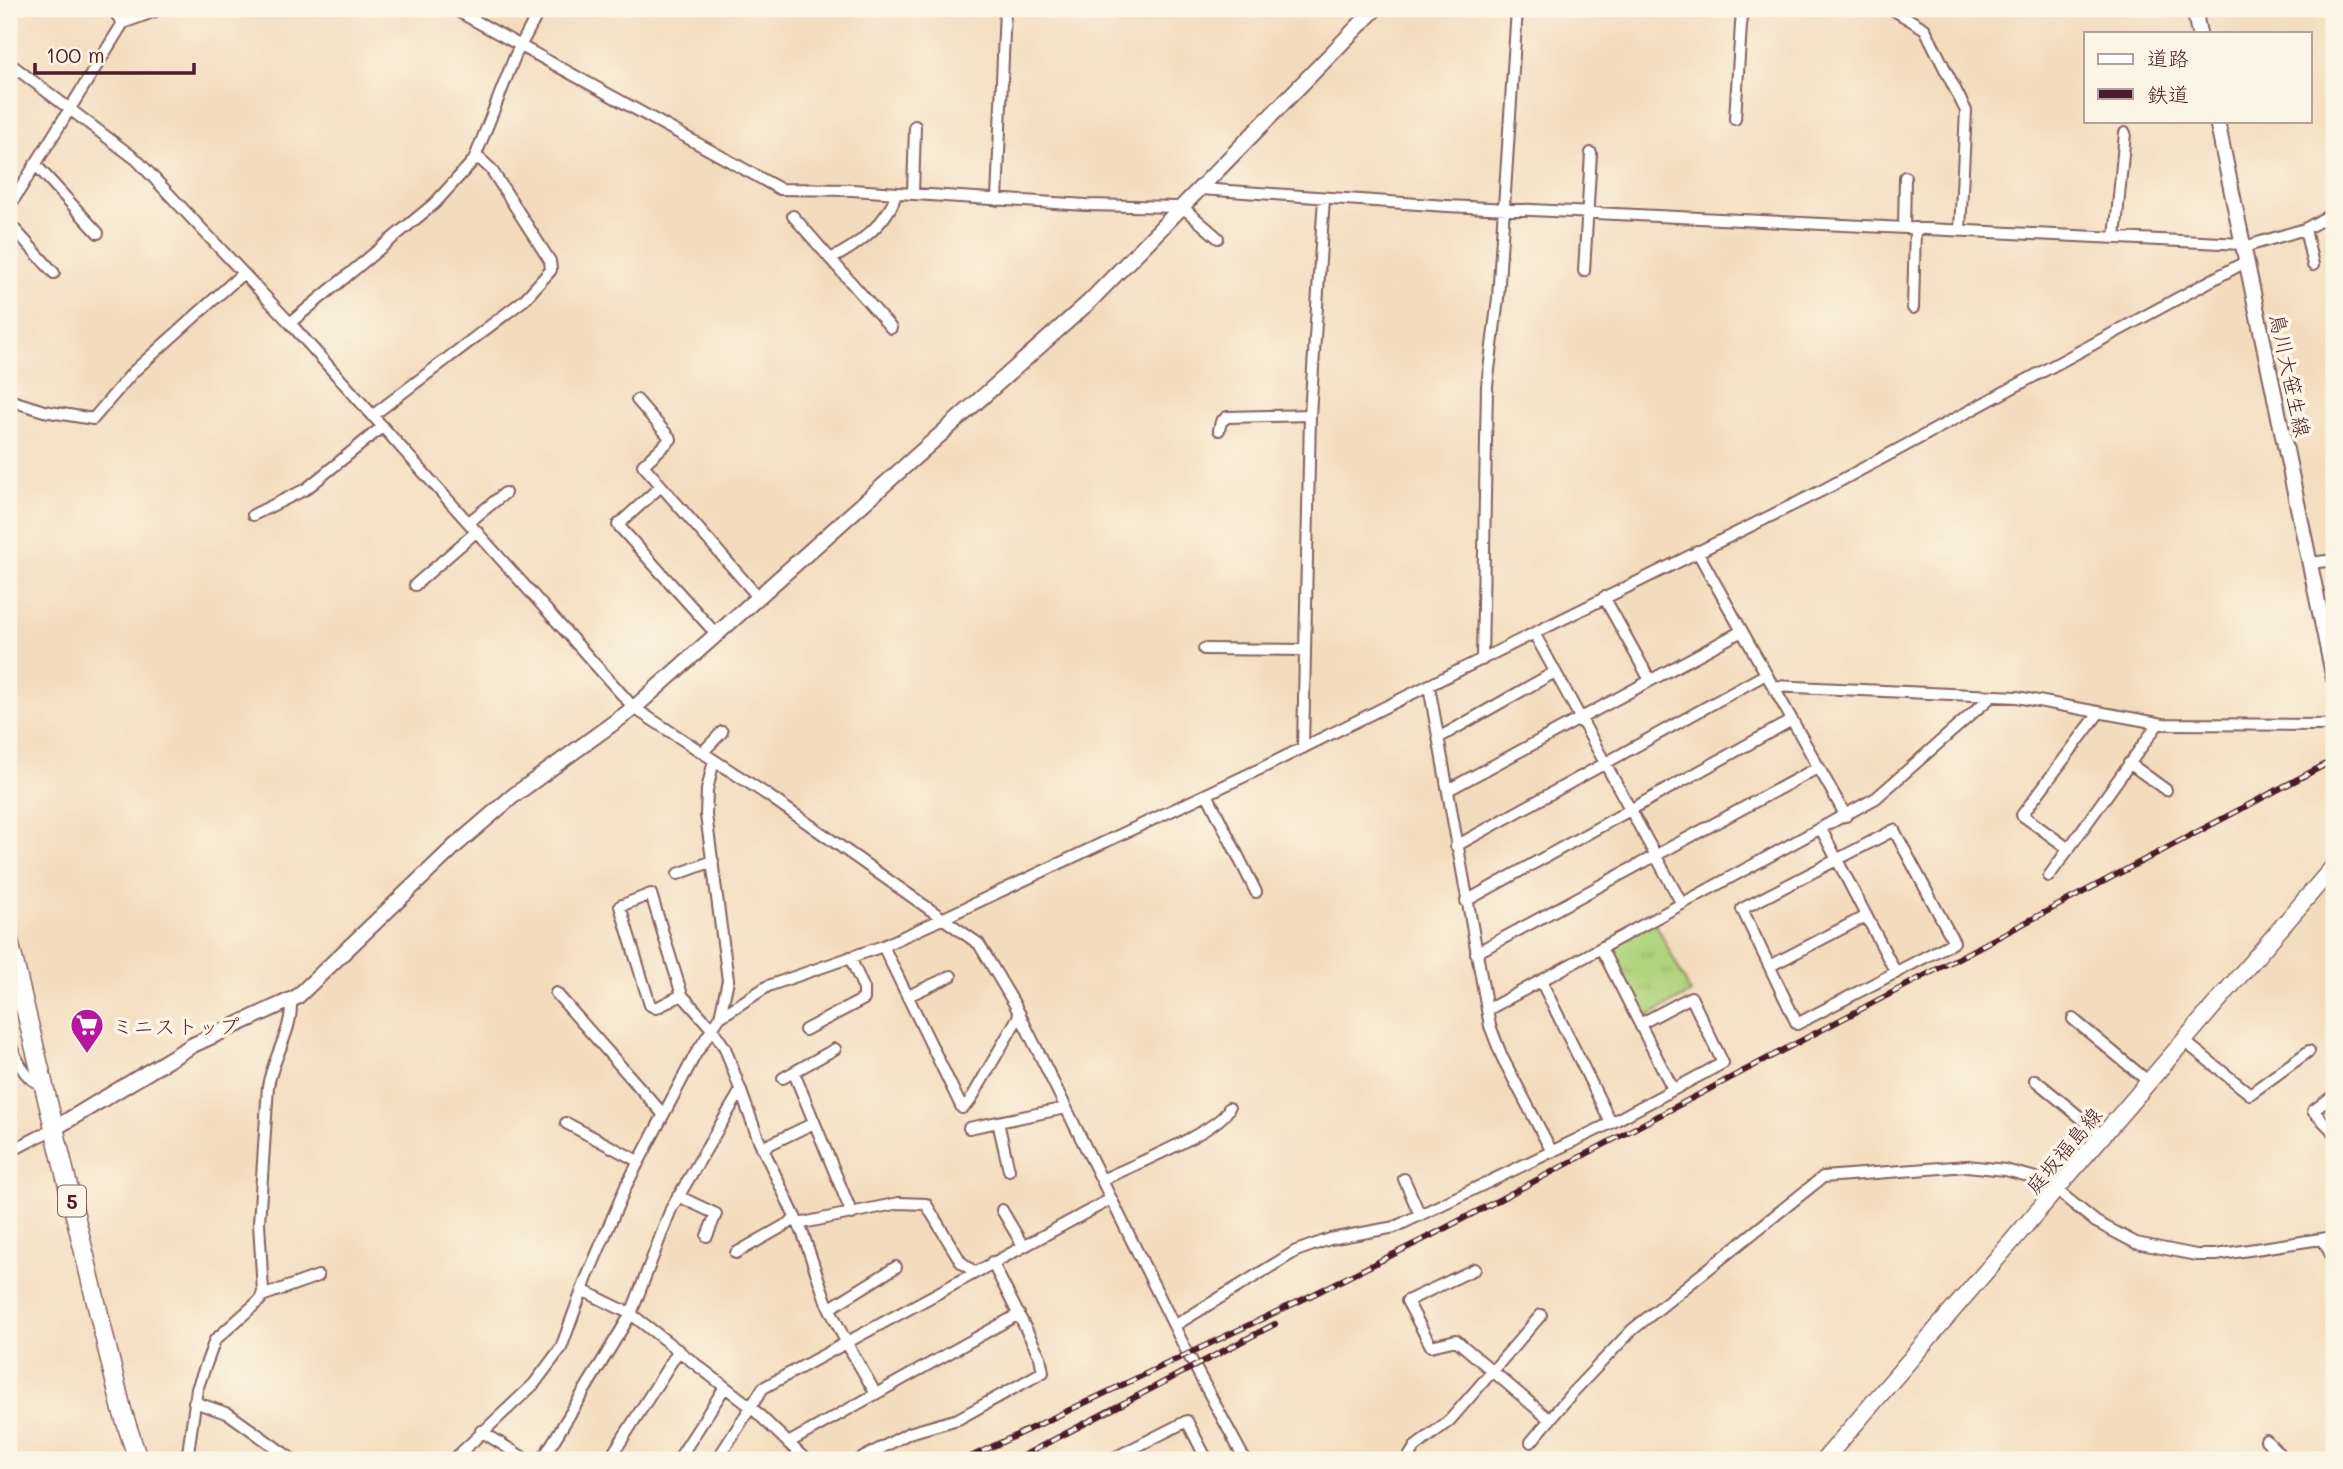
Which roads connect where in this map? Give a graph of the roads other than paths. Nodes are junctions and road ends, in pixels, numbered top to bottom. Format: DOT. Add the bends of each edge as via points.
graph roads {
  1 [pos="112,9"];
  2 [pos="161,9"];
  3 [pos="454,9"];
  4 [pos="540,9"];
  5 [pos="1005,9"];
  6 [pos="1517,9"];
  7 [pos="1742,9"];
  8 [pos="1892,9"];
  9 [pos="2194,9"];
  10 [pos="1370,10"];
  11 [pos="123,23"];
  12 [pos="2199,32"];
  13 [pos="519,46"];
  14 [pos="9,63"];
  15 [pos="70,107"];
  16 [pos="1735,119"];
  17 [pos="2217,122"];
  18 [pos="915,126"];
  19 [pos="2125,133"];
  20 [pos="1591,153"];
  21 [pos="474,160"];
  22 [pos="35,164"];
  23 [pos="1905,177"];
  24 [pos="1201,189"];
  25 [pos="896,193"];
  26 [pos="913,194"];
  27 [pos="1324,198"];
  28 [pos="997,200"];
  29 [pos="9,207"];
  30 [pos="1181,208"];
  31 [pos="1504,209"];
  32 [pos="2334,212"];
  33 [pos="1587,213"];
  34 [pos="793,216"];
  35 [pos="9,223"];
  36 [pos="2320,223"];
  37 [pos="2334,226"];
  38 [pos="1910,228"];
  39 [pos="2305,229"];
  40 [pos="1960,230"];
  41 [pos="98,233"];
  42 [pos="1218,238"];
  43 [pos="2115,238"];
  44 [pos="2244,251"];
  45 [pos="830,258"];
  46 [pos="2313,265"];
  47 [pos="1584,271"];
  48 [pos="54,273"];
  49 [pos="242,274"];
  50 [pos="1913,308"];
  51 [pos="290,323"];
  52 [pos="891,328"];
  53 [pos="9,400"];
  54 [pos="637,400"];
  55 [pos="1310,415"];
  56 [pos="372,416"];
  57 [pos="382,427"];
  58 [pos="1219,429"];
  59 [pos="661,486"];
  60 [pos="505,493"];
  61 [pos="253,515"];
  62 [pos="469,522"];
  63 [pos="477,531"];
  64 [pos="1697,551"];
  65 [pos="2334,560"];
  66 [pos="2311,563"];
  67 [pos="415,585"];
  68 [pos="1604,597"];
  69 [pos="759,598"];
  70 [pos="1742,631"];
  71 [pos="1534,633"];
  72 [pos="717,635"];
  73 [pos="1204,649"];
  74 [pos="1305,650"];
  75 [pos="1482,660"];
  76 [pos="1555,672"];
  77 [pos="1766,674"];
  78 [pos="2334,679"];
  79 [pos="1650,680"];
  80 [pos="1429,686"];
  81 [pos="1773,686"];
  82 [pos="1991,696"];
  83 [pos="634,708"];
  84 [pos="2098,714"];
  85 [pos="1580,717"];
  86 [pos="1792,720"];
  87 [pos="2158,724"];
  88 [pos="2334,725"];
  89 [pos="722,732"];
  90 [pos="1440,737"];
  91 [pos="1303,748"];
  92 [pos="703,752"];
  93 [pos="714,760"];
  94 [pos="2129,763"];
  95 [pos="1606,764"];
  96 [pos="1819,767"];
  97 [pos="1448,790"];
  98 [pos="2166,790"];
  99 [pos="1207,794"];
  100 [pos="1630,809"];
  101 [pos="1846,816"];
  102 [pos="1821,829"];
  103 [pos="1456,846"];
  104 [pos="2069,849"];
  105 [pos="1656,856"];
  106 [pos="1836,859"];
  107 [pos="713,861"];
  108 [pos="2334,866"];
  109 [pos="678,874"];
  110 [pos="2049,876"];
  111 [pos="1255,892"];
  112 [pos="1465,901"];
  113 [pos="1682,904"];
  114 [pos="1866,916"];
  115 [pos="943,919"];
  116 [pos="9,941"];
  117 [pos="883,946"];
  118 [pos="1601,948"];
  119 [pos="1476,953"];
  120 [pos="850,957"];
  121 [pos="1770,966"];
  122 [pos="1896,973"];
  123 [pos="951,976"];
  124 [pos="1541,981"];
  125 [pos="556,993"];
  126 [pos="682,995"];
  127 [pos="908,996"];
  128 [pos="291,1001"];
  129 [pos="1487,1010"];
  130 [pos="1020,1014"];
  131 [pos="720,1017"];
  132 [pos="2073,1019"];
  133 [pos="1640,1024"];
  134 [pos="713,1030"];
  135 [pos="805,1030"];
  136 [pos="2184,1041"];
  137 [pos="9,1043"];
  138 [pos="835,1049"];
  139 [pos="2309,1051"];
  140 [pos="793,1073"];
  141 [pos="783,1078"];
  142 [pos="2035,1080"];
  143 [pos="2149,1082"];
  144 [pos="44,1084"];
  145 [pos="1674,1089"];
  146 [pos="741,1090"];
  147 [pos="2334,1095"];
  148 [pos="1066,1108"];
  149 [pos="1229,1108"];
  150 [pos="663,1114"];
  151 [pos="998,1122"];
  152 [pos="1611,1122"];
  153 [pos="566,1123"];
  154 [pos="814,1123"];
  155 [pos="55,1128"];
  156 [pos="969,1128"];
  157 [pos="2334,1132"];
  158 [pos="2103,1136"];
  159 [pos="762,1148"];
  160 [pos="9,1152"];
  161 [pos="1552,1152"];
  162 [pos="638,1161"];
  163 [pos="1009,1170"];
  164 [pos="1404,1179"];
  165 [pos="1102,1180"];
  166 [pos="2058,1189"];
  167 [pos="678,1196"];
  168 [pos="1111,1199"];
  169 [pos="1002,1210"];
  170 [pos="852,1214"];
  171 [pos="1420,1216"];
  172 [pos="797,1222"];
  173 [pos="706,1236"];
  174 [pos="2329,1238"];
  175 [pos="1023,1246"];
  176 [pos="736,1253"];
  177 [pos="2334,1261"];
  178 [pos="992,1262"];
  179 [pos="896,1267"];
  180 [pos="1475,1269"];
  181 [pos="974,1272"];
  182 [pos="318,1276"];
  183 [pos="582,1290"];
  184 [pos="261,1296"];
  185 [pos="830,1308"];
  186 [pos="631,1314"];
  187 [pos="1019,1314"];
  188 [pos="1541,1315"];
  189 [pos="1174,1326"];
  190 [pos="846,1342"];
  191 [pos="678,1350"];
  192 [pos="1492,1371"];
  193 [pos="725,1387"];
  194 [pos="876,1394"];
  195 [pos="194,1402"];
  196 [pos="751,1407"];
  197 [pos="1550,1420"];
  198 [pos="481,1431"];
  199 [pos="2266,1440"];
  200 [pos="1531,1442"];
  201 [pos="788,1443"];
  202 [pos="138,1460"];
  203 [pos="187,1460"];
  204 [pos="293,1460"];
  205 [pos="453,1460"];
  206 [pos="527,1460"];
  207 [pos="542,1460"];
  208 [pos="609,1460"];
  209 [pos="678,1460"];
  210 [pos="717,1460"];
  211 [pos="806,1460"];
  212 [pos="859,1460"];
  213 [pos="1110,1460"];
  214 [pos="1207,1460"];
  215 [pos="1245,1460"];
  216 [pos="1407,1460"];
  217 [pos="1824,1460"];
  218 [pos="2285,1460"];
  1 -- 11 [label="street"];
  2 -- 11 [label="street"];
  3 -- 13 [label="street"];
  4 -- 13 [label="street"];
  5 -- 28 [label="street"];
  6 -- 31 [label="street"];
  7 -- 16 [label="street"];
  8 -- 40 [label="street" via="1925,29 1966,111"];
  9 -- 12 [label="street"];
  10 -- 24 [label="street"];
  11 -- 15 [label="street"];
  13 -- 21 [label="street"];
  13 -- 25 [label="street" via="780,190"];
  14 -- 15 [label="street"];
  15 -- 22 [label="street"];
  15 -- 49 [label="street" via="137,160"];
  17 -- 44 [label="street, 鳥川大笹生線"];
  18 -- 26 [label="street"];
  19 -- 43 [label="street"];
  20 -- 33 [label="street"];
  21 -- 51 [label="street" via="435,203"];
  21 -- 56 [label="street" via="483,162 501,183 550,261 551,270 524,300"];
  22 -- 29 [label="street"];
  22 -- 41 [label="street"];
  23 -- 38 [label="street"];
  24 -- 27 [label="street"];
  24 -- 30 [label="street"];
  25 -- 26 [label="street"];
  25 -- 45 [label="street" via="875,226"];
  26 -- 28 [label="street"];
  27 -- 31 [label="street"];
  27 -- 55 [label="street"];
  28 -- 30 [label="street"];
  30 -- 42 [label="street"];
  30 -- 69 [label="street" via="1089,302"];
  31 -- 33 [label="street"];
  31 -- 75 [label="street" via="1487,386"];
  32 -- 36 [label="street"];
  33 -- 38 [label="street"];
  33 -- 47 [label="street"];
  34 -- 45 [label="street"];
  35 -- 48 [label="street"];
  36 -- 37 [label="street"];
  36 -- 39 [label="street"];
  38 -- 40 [label="street"];
  38 -- 50 [label="street"];
  39 -- 44 [label="street"];
  39 -- 46 [label="street"];
  40 -- 43 [label="street"];
  43 -- 44 [label="street"];
  44 -- 64 [label="street" via="1825,489"];
  44 -- 66 [label="street, 鳥川大笹生線"];
  45 -- 52 [label="street"];
  49 -- 51 [label="street"];
  49 -- 53 [label="street" via="133,372 93,419"];
  51 -- 56 [label="street"];
  54 -- 59 [label="street" via="671,439 643,465"];
  55 -- 58 [label="street" via="1227,417"];
  55 -- 74 [label="street"];
  56 -- 57 [label="street"];
  57 -- 61 [label="street" via="306,489"];
  57 -- 62 [label="street"];
  59 -- 69 [label="street"];
  59 -- 72 [label="street" via="618,524"];
  60 -- 62 [label="street"];
  62 -- 63 [label="street"];
  63 -- 67 [label="street"];
  63 -- 83 [label="street"];
  64 -- 68 [label="street"];
  64 -- 70 [label="street"];
  65 -- 66 [label="street"];
  66 -- 78 [label="street, 鳥川大笹生線"];
  68 -- 71 [label="street"];
  68 -- 79 [label="street"];
  69 -- 72 [label="street"];
  70 -- 77 [label="street"];
  70 -- 79 [label="street"];
  71 -- 75 [label="street"];
  71 -- 76 [label="street"];
  72 -- 83 [label="street"];
  73 -- 74 [label="street"];
  74 -- 91 [label="street"];
  75 -- 80 [label="street"];
  76 -- 85 [label="street"];
  76 -- 90 [label="street"];
  77 -- 81 [label="street"];
  77 -- 95 [label="street"];
  79 -- 85 [label="street"];
  80 -- 90 [label="street"];
  80 -- 91 [label="street"];
  81 -- 82 [label="street"];
  81 -- 86 [label="street"];
  82 -- 84 [label="street"];
  82 -- 101 [label="street" via="1887,791"];
  83 -- 92 [label="street"];
  83 -- 128 [label="street" via="456,845"];
  84 -- 87 [label="street"];
  84 -- 104 [label="street" via="2022,815"];
  85 -- 95 [label="street"];
  85 -- 97 [label="street"];
  86 -- 96 [label="street"];
  86 -- 100 [label="street"];
  87 -- 88 [label="street"];
  87 -- 94 [label="street"];
  89 -- 92 [label="street"];
  90 -- 97 [label="street"];
  91 -- 99 [label="street"];
  92 -- 93 [label="street"];
  93 -- 107 [label="street" via="706,803"];
  93 -- 115 [label="street"];
  94 -- 98 [label="street"];
  94 -- 104 [label="street"];
  95 -- 100 [label="street"];
  95 -- 103 [label="street"];
  96 -- 101 [label="street"];
  96 -- 105 [label="street"];
  97 -- 103 [label="street"];
  99 -- 111 [label="street"];
  99 -- 115 [label="street"];
  100 -- 105 [label="street"];
  100 -- 112 [label="street"];
  101 -- 102 [label="street"];
  102 -- 106 [label="street"];
  102 -- 113 [label="street"];
  103 -- 112 [label="street"];
  104 -- 110 [label="street"];
  105 -- 113 [label="street"];
  105 -- 119 [label="street"];
  106 -- 114 [label="street"];
  106 -- 121 [label="street" via="1742,909"];
  106 -- 122 [label="street" via="1894,830 1954,942"];
  107 -- 109 [label="street"];
  107 -- 131 [label="street" via="728,980"];
  108 -- 136 [label="main road, 庭坂福島線"];
  112 -- 119 [label="street"];
  113 -- 118 [label="street"];
  114 -- 121 [label="street"];
  114 -- 122 [label="street"];
  115 -- 117 [label="street"];
  115 -- 130 [label="street" via="979,944"];
  116 -- 144 [label="main road, 5"];
  117 -- 120 [label="street"];
  117 -- 127 [label="street"];
  118 -- 124 [label="street"];
  118 -- 133 [label="street"];
  119 -- 129 [label="street"];
  120 -- 131 [label="street" via="768,986"];
  120 -- 135 [label="street" via="864,999"];
  121 -- 122 [label="street" via="1797,1024"];
  123 -- 127 [label="street"];
  124 -- 129 [label="street"];
  124 -- 152 [label="street"];
  125 -- 150 [label="street"];
  126 -- 126 [label="street" via="651,894 620,906 650,1005 656,1008"];
  126 -- 134 [label="street"];
  127 -- 130 [label="street" via="962,1108"];
  128 -- 155 [label="street" via="230,1025"];
  128 -- 184 [label="street" via="292,1015 268,1086 260,1195"];
  129 -- 161 [label="street" via="1502,1057"];
  130 -- 148 [label="street"];
  131 -- 134 [label="street"];
  132 -- 143 [label="street"];
  133 -- 145 [label="street"];
  133 -- 145 [label="street" via="1691,997 1723,1063"];
  134 -- 146 [label="street"];
  134 -- 150 [label="street"];
  136 -- 139 [label="street" via="2250,1094"];
  136 -- 143 [label="main road, 庭坂福島線"];
  137 -- 144 [label="street" via="29,1077"];
  138 -- 140 [label="street"];
  140 -- 141 [label="street"];
  140 -- 154 [label="street"];
  142 -- 158 [label="street"];
  143 -- 158 [label="main road, 庭坂福島線"];
  144 -- 155 [label="main road, 5"];
  145 -- 152 [label="street"];
  146 -- 159 [label="street"];
  146 -- 167 [label="street"];
  147 -- 157 [label="street" via="2313,1111"];
  148 -- 151 [label="street"];
  148 -- 165 [label="street"];
  149 -- 165 [label="street" via="1206,1130"];
  150 -- 162 [label="street"];
  151 -- 156 [label="street"];
  151 -- 163 [label="street"];
  152 -- 161 [label="street"];
  153 -- 162 [label="street"];
  154 -- 159 [label="street"];
  154 -- 170 [label="street"];
  155 -- 160 [label="street"];
  155 -- 202 [label="main road, 5"];
  158 -- 166 [label="main road, 庭坂福島線"];
  159 -- 172 [label="street"];
  161 -- 171 [label="street"];
  162 -- 183 [label="street"];
  164 -- 171 [label="street"];
  165 -- 168 [label="street"];
  166 -- 174 [label="street" via="2115,1235 2165,1250 2216,1255"];
  166 -- 197 [label="street" via="2035,1177 1967,1166 1823,1177 1632,1331"];
  166 -- 217 [label="main road, 庭坂福島線"];
  167 -- 173 [label="street" via="716,1214"];
  167 -- 186 [label="street"];
  168 -- 175 [label="street"];
  168 -- 189 [label="street"];
  169 -- 175 [label="street"];
  170 -- 172 [label="street"];
  170 -- 181 [label="street" via="900,1203 926,1204 961,1262"];
  171 -- 189 [label="street" via="1395,1227 1329,1239 1296,1251"];
  172 -- 176 [label="street"];
  172 -- 185 [label="street"];
  174 -- 177 [label="street"];
  175 -- 178 [label="street"];
  178 -- 181 [label="street"];
  178 -- 187 [label="street"];
  179 -- 185 [label="street"];
  180 -- 192 [label="street" via="1407,1301 1431,1346 1456,1340"];
  181 -- 190 [label="street"];
  182 -- 184 [label="street"];
  183 -- 186 [label="street"];
  183 -- 198 [label="street" via="556,1356 534,1384"];
  184 -- 195 [label="street" via="215,1340"];
  185 -- 190 [label="street"];
  186 -- 191 [label="street"];
  186 -- 207 [label="street"];
  187 -- 194 [label="street"];
  187 -- 212 [label="street" via="1041,1357 1043,1373 971,1412 909,1433"];
  188 -- 192 [label="street"];
  189 -- 215 [label="street"];
  190 -- 194 [label="street"];
  190 -- 196 [label="street" via="763,1388"];
  191 -- 193 [label="street"];
  191 -- 208 [label="street"];
  192 -- 197 [label="street"];
  192 -- 216 [label="street"];
  193 -- 196 [label="street"];
  193 -- 209 [label="street"];
  194 -- 201 [label="street"];
  195 -- 203 [label="street"];
  195 -- 204 [label="street" via="229,1414"];
  196 -- 201 [label="street"];
  196 -- 210 [label="street"];
  197 -- 200 [label="street"];
  198 -- 205 [label="street"];
  198 -- 206 [label="street"];
  199 -- 218 [label="street"];
  201 -- 211 [label="street"];
  213 -- 214 [label="street" via="1187,1421"];
}
